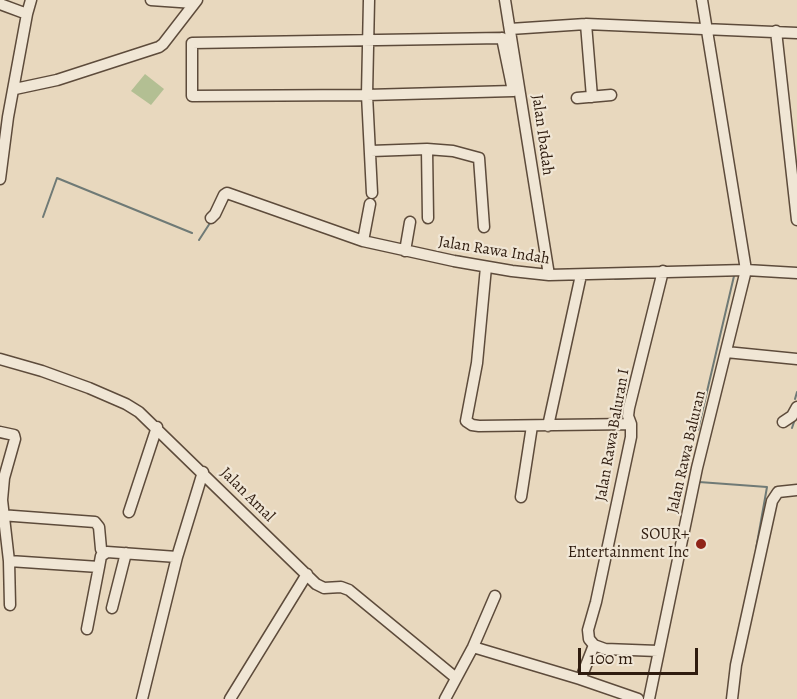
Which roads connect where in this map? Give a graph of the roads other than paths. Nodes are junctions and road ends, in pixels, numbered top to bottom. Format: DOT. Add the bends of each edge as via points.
graph roads {
  1 [pos="31,0"];
  2 [pos="151,0"];
  3 [pos="369,0"];
  4 [pos="505,0"];
  5 [pos="702,0"];
  6 [pos="196,2"];
  7 [pos="0,4"];
  8 [pos="27,14"];
  9 [pos="586,24"];
  10 [pos="706,28"];
  11 [pos="510,29"];
  12 [pos="776,31"];
  13 [pos="797,33"];
  14 [pos="368,40"];
  15 [pos="15,89"];
  16 [pos="367,95"];
  17 [pos="611,95"];
  18 [pos="592,97"];
  19 [pos="577,98"];
  20 [pos="427,149"];
  21 [pos="371,151"];
  22 [pos="0,179"];
  23 [pos="796,203"];
  24 [pos="211,218"];
  25 [pos="428,218"];
  26 [pos="797,220"];
  27 [pos="410,222"];
  28 [pos="484,227"];
  29 [pos="363,241"];
  30 [pos="405,251"];
  31 [pos="486,267"];
  32 [pos="746,270"];
  33 [pos="663,272"];
  34 [pos="797,273"];
  35 [pos="549,275"];
  36 [pos="581,275"];
  37 [pos="726,352"];
  38 [pos="0,359"];
  39 [pos="797,359"];
  40 [pos="797,407"];
  41 [pos="783,422"];
  42 [pos="631,424"];
  43 [pos="532,426"];
  44 [pos="548,426"];
  45 [pos="157,428"];
  46 [pos="0,432"];
  47 [pos="203,472"];
  48 [pos="797,490"];
  49 [pos="520,497"];
  50 [pos="129,512"];
  51 [pos="2,515"];
  52 [pos="103,553"];
  53 [pos="126,553"];
  54 [pos="177,557"];
  55 [pos="9,561"];
  56 [pos="99,567"];
  57 [pos="307,574"];
  58 [pos="495,596"];
  59 [pos="10,605"];
  60 [pos="112,608"];
  61 [pos="87,629"];
  62 [pos="594,645"];
  63 [pos="473,647"];
  64 [pos="658,651"];
  65 [pos="583,673"];
  66 [pos="456,678"];
  67 [pos="142,699"];
  68 [pos="230,699"];
  69 [pos="445,699"];
  70 [pos="638,699"];
  71 [pos="649,699"];
  72 [pos="732,699"];
  1 -- 8 [label="street"];
  2 -- 6 [label="street"];
  3 -- 14 [label="street"];
  4 -- 11 [label="street, Jalan Ibadah"];
  5 -- 10 [label="street"];
  6 -- 15 [label="street" via="159,47 57,80"];
  7 -- 8 [label="street"];
  8 -- 15 [label="street"];
  9 -- 10 [label="street"];
  9 -- 11 [label="street"];
  9 -- 18 [label="street"];
  10 -- 12 [label="street"];
  10 -- 32 [label="street"];
  11 -- 35 [label="street, Jalan Ibadah"];
  12 -- 13 [label="street"];
  12 -- 23 [label="street"];
  14 -- 16 [label="street"];
  14 -- 16 [label="street" via="502,39 513,91"];
  14 -- 16 [label="street" via="192,43 192,96"];
  15 -- 22 [label="street"];
  16 -- 21 [label="street"];
  17 -- 18 [label="street"];
  18 -- 19 [label="street"];
  20 -- 21 [label="street"];
  20 -- 25 [label="street"];
  20 -- 28 [label="street" via="479,158"];
  21 -- 29 [label="street" via="371,199"];
  23 -- 26 [label="street"];
  24 -- 29 [label="street, Jalan Rawa Indah" via="227,193"];
  27 -- 30 [label="street"];
  29 -- 30 [label="street, Jalan Rawa Indah"];
  30 -- 31 [label="street, Jalan Rawa Indah"];
  31 -- 35 [label="street, Jalan Rawa Indah"];
  31 -- 43 [label="street" via="477,363 466,421 480,426"];
  32 -- 33 [label="street, Jalan Rawa Indah"];
  32 -- 34 [label="street, Jalan Rawa Indah"];
  32 -- 37 [label="street, Jalan Rawa Baluran"];
  33 -- 36 [label="street, Jalan Rawa Indah"];
  33 -- 42 [label="street, Jalan Rawa Baluran I" via="629,408"];
  35 -- 36 [label="street, Jalan Rawa Indah"];
  36 -- 44 [label="street"];
  37 -- 39 [label="street"];
  37 -- 64 [label="street, Jalan Rawa Baluran"];
  38 -- 45 [label="street, Jalan Amal" via="126,404"];
  40 -- 41 [label="street"];
  42 -- 44 [label="street"];
  42 -- 62 [label="street, Jalan Rawa Baluran I" via="588,630"];
  43 -- 44 [label="street"];
  43 -- 49 [label="street"];
  45 -- 47 [label="street, Jalan Amal"];
  45 -- 50 [label="street"];
  46 -- 51 [label="street" via="14,435 15,440 4,478"];
  47 -- 54 [label="street"];
  47 -- 57 [label="street, Jalan Amal"];
  48 -- 72 [label="street" via="778,492 772,501"];
  51 -- 52 [label="street" via="95,522"];
  51 -- 55 [label="street"];
  52 -- 53 [label="street"];
  52 -- 56 [label="street"];
  53 -- 54 [label="street"];
  53 -- 60 [label="street"];
  54 -- 67 [label="street"];
  55 -- 56 [label="street"];
  55 -- 59 [label="street"];
  56 -- 61 [label="street"];
  57 -- 66 [label="street, Jalan Amal" via="324,588 349,590"];
  57 -- 68 [label="street"];
  58 -- 63 [label="street"];
  62 -- 64 [label="street"];
  62 -- 65 [label="street"];
  63 -- 66 [label="street"];
  63 -- 70 [label="street"];
  64 -- 71 [label="street, Jalan Rawa Baluran"];
  66 -- 69 [label="street"];
}
